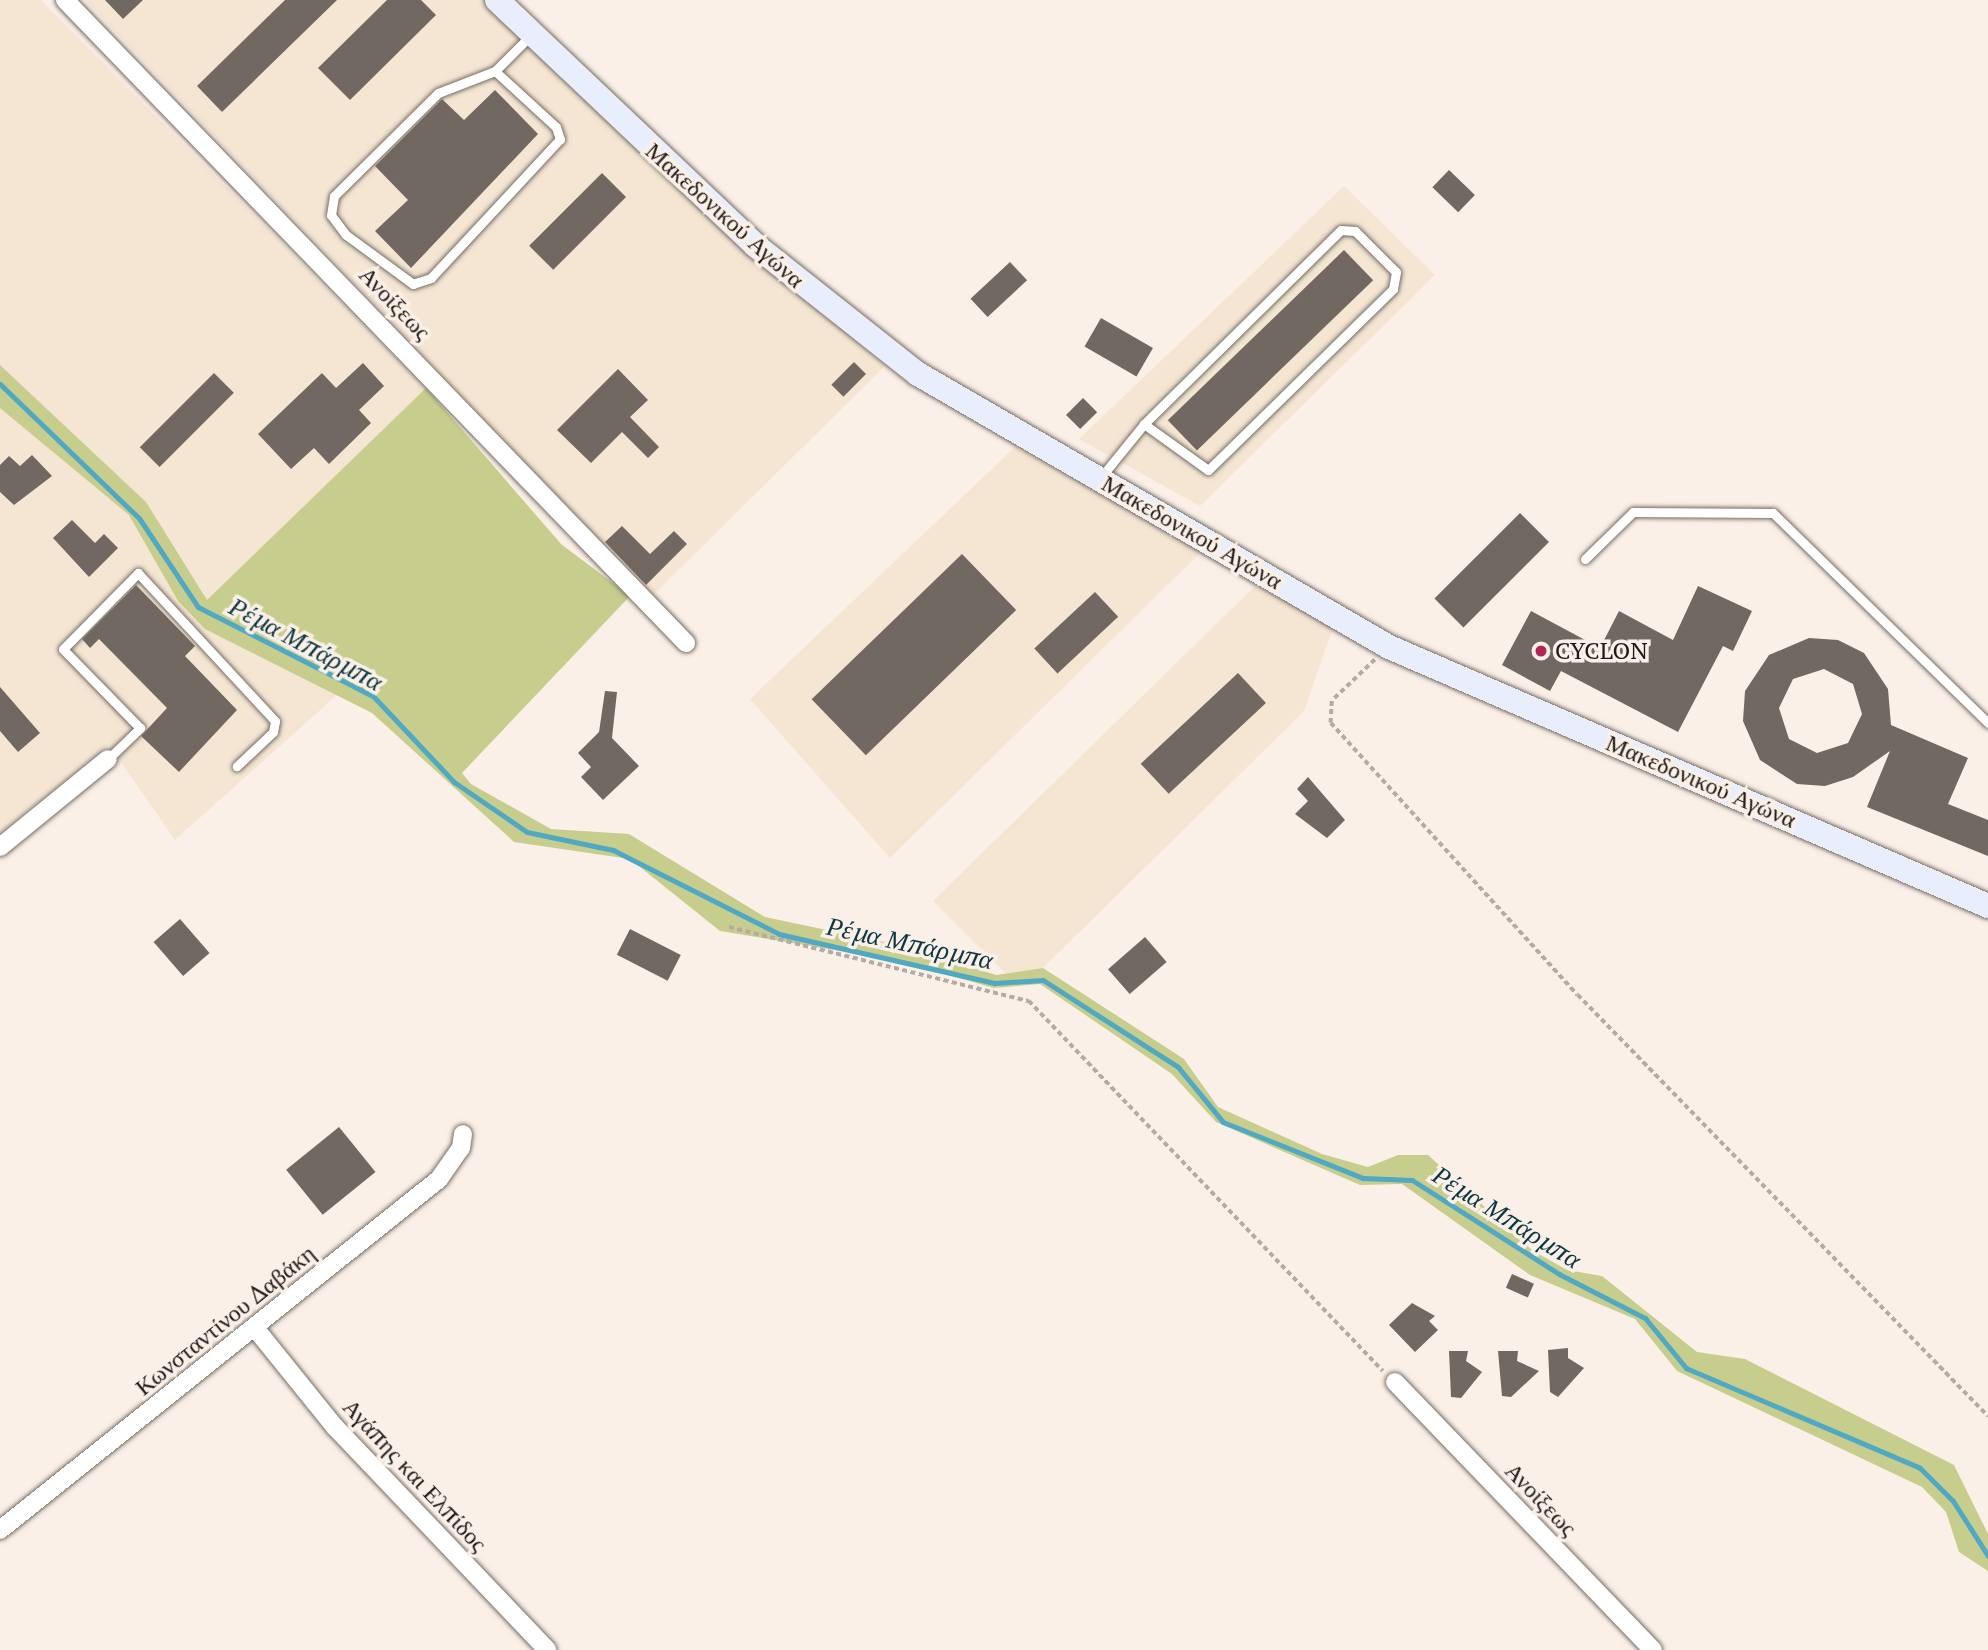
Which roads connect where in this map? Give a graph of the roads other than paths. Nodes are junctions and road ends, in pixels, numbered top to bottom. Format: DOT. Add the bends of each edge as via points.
graph roads {
  1 [pos="65,0"];
  2 [pos="497,0"];
  3 [pos="531,35"];
  4 [pos="495,71"];
  5 [pos="1144,424"];
  6 [pos="1099,478"];
  7 [pos="1586,559"];
  8 [pos="686,643"];
  9 [pos="1988,723"];
  10 [pos="108,759"];
  11 [pos="237,766"];
  12 [pos="0,847"];
  13 [pos="1988,906"];
  14 [pos="463,1134"];
  15 [pos="255,1328"];
  16 [pos="1395,1382"];
  17 [pos="0,1530"];
  18 [pos="547,1650"];
  19 [pos="1653,1650"];
  1 -- 8 [label="street, Ανοίξεως"];
  2 -- 3 [label="main road, Μακεδονικού Αγώνα"];
  3 -- 4 [label="lane"];
  3 -- 6 [label="main road, Μακεδονικού Αγώνα" via="755,245 862,336"];
  4 -- 4 [label="lane" via="438,93 334,196 331,215 346,236 413,284 430,278 560,139 556,127"];
  5 -- 5 [label="lane" via="1341,230 1356,230 1396,272 1393,289 1208,470"];
  5 -- 6 [label="lane"];
  6 -- 13 [label="main road, Μακεδονικού Αγώνα" via="1389,647"];
  7 -- 9 [label="lane" via="1633,512 1773,513"];
  10 -- 11 [label="lane" via="140,728 63,649 138,573 275,721 273,732"];
  10 -- 12 [label="street"];
  14 -- 15 [label="street, Κωνσταντίνου Δαβάκη" via="461,1148 439,1179"];
  15 -- 17 [label="street, Κωνσταντίνου Δαβάκη"];
  15 -- 18 [label="street, Αγάπης και Ελπίδος" via="335,1427"];
  16 -- 19 [label="street, Ανοίξεως"];
}
